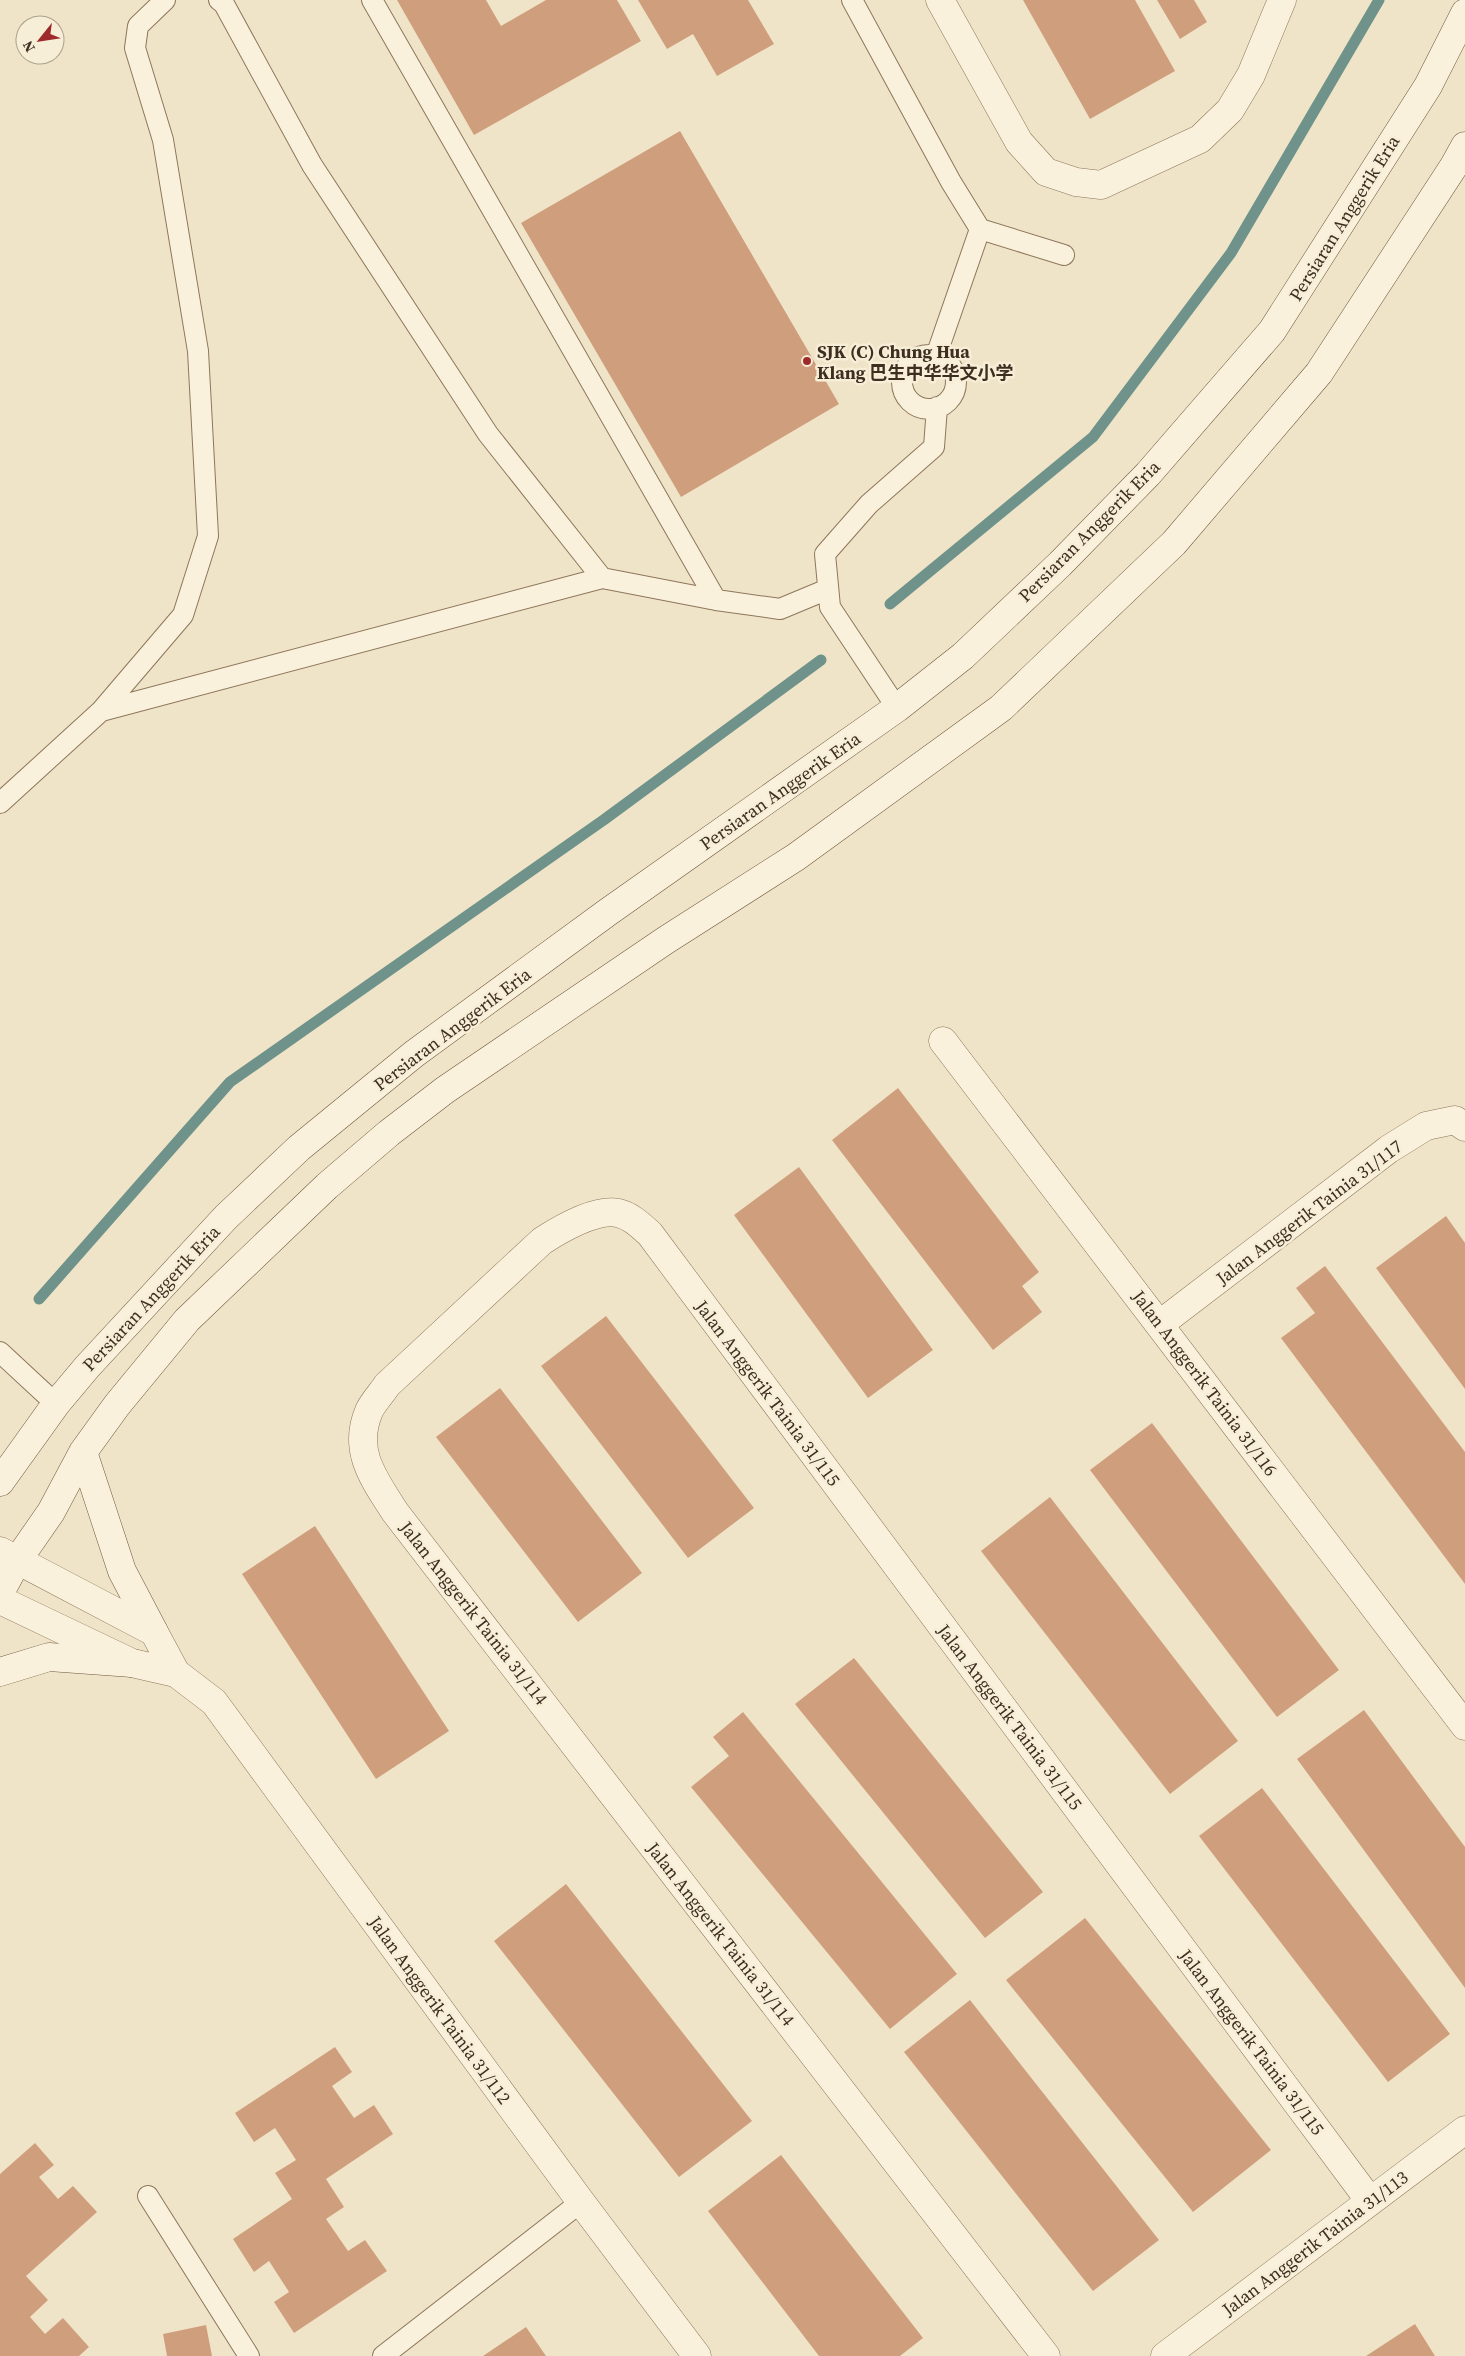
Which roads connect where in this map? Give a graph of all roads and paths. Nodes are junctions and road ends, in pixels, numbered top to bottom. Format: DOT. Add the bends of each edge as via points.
graph roads {
  1 [pos="165,0"];
  2 [pos="219,0"];
  3 [pos="372,0"];
  4 [pos="852,0"];
  5 [pos="940,0"];
  6 [pos="1282,0"];
  7 [pos="1465,14"];
  8 [pos="1465,146"];
  9 [pos="980,229"];
  10 [pos="1064,255"];
  11 [pos="936,356"];
  12 [pos="937,407"];
  13 [pos="602,578"];
  14 [pos="828,590"];
  15 [pos="716,600"];
  16 [pos="897,708"];
  17 [pos="101,711"];
  18 [pos="0,803"];
  19 [pos="943,1041"];
  20 [pos="1465,1127"];
  21 [pos="1160,1324"];
  22 [pos="0,1352"];
  23 [pos="56,1404"];
  24 [pos="83,1452"];
  25 [pos="0,1482"];
  26 [pos="396,1512"];
  27 [pos="8,1556"];
  28 [pos="0,1592"];
  29 [pos="0,1600"];
  30 [pos="154,1632"];
  31 [pos="132,1663"];
  32 [pos="0,1672"];
  33 [pos="176,1673"];
  34 [pos="1465,1726"];
  35 [pos="1465,2130"];
  36 [pos="148,2196"];
  37 [pos="1370,2201"];
  38 [pos="581,2202"];
  39 [pos="249,2356"];
  40 [pos="383,2356"];
  41 [pos="697,2356"];
  42 [pos="1046,2356"];
  43 [pos="1166,2356"];
  1 -- 17 [label="lane" via="138,26 136,48 162,140 198,351 208,536 183,615"];
  2 -- 13 [label="lane" via="312,165 488,434"];
  3 -- 15 [label="lane"];
  4 -- 9 [label="lane"];
  5 -- 6 [label="street" via="1019,142 1046,172 1076,182 1101,185 1200,139 1230,110 1251,75"];
  7 -- 16 [label="street, Persiaran Anggerik Eria" via="1428,86 1272,331 1148,474 1060,564 963,656"];
  8 -- 24 [label="street" via="1319,373 1174,543 1001,708 796,857 666,940 445,1090 389,1133 327,1186 187,1320"];
  9 -- 10 [label="lane"];
  9 -- 11 [label="lane"];
  11 -- 12 [label="lane" via="950,366 955,382 950,398"];
  11 -- 12 [label="lane" via="911,361 902,377 905,395 911,402 928,408"];
  12 -- 14 [label="lane" via="934,447 869,504 825,554"];
  13 -- 15 [label="lane"];
  13 -- 17 [label="lane"];
  14 -- 15 [label="lane" via="780,609"];
  14 -- 16 [label="lane" via="830,607"];
  16 -- 23 [label="street, Persiaran Anggerik Eria" via="414,1054 307,1142 226,1218"];
  17 -- 18 [label="lane"];
  19 -- 21 [label="street, Jalan Anggerik Tainia 31/116"];
  20 -- 21 [label="street, Jalan Anggerik Tainia 31/117" via="1455,1120 1426,1126 1389,1149"];
  21 -- 34 [label="street, Jalan Anggerik Tainia 31/116"];
  22 -- 23 [label="lane"];
  23 -- 25 [label="street, Persiaran Anggerik Eria"];
  24 -- 27 [label="street" via="51,1512"];
  24 -- 30 [label="street, Jalan Anggerik Tainia 31/112" via="122,1571"];
  26 -- 37 [label="street, Jalan Anggerik Tainia 31/115" via="365,1460 363,1436 370,1410 387,1385 542,1241 581,1220 616,1213 633,1220 650,1234"];
  26 -- 42 [label="street, Jalan Anggerik Tainia 31/114"];
  27 -- 28 [label="street"];
  27 -- 30 [label="street"];
  29 -- 31 [label="street, Jalan Anggerik Tainia 31/112"];
  30 -- 33 [label="street, Jalan Anggerik Tainia 31/112"];
  31 -- 32 [label="street" via="49,1657"];
  31 -- 33 [label="street, Jalan Anggerik Tainia 31/112"];
  33 -- 38 [label="street, Jalan Anggerik Tainia 31/112" via="214,1702"];
  35 -- 37 [label="street, Jalan Anggerik Tainia 31/113"];
  36 -- 39 [label="lane"];
  37 -- 43 [label="street, Jalan Anggerik Tainia 31/113"];
  38 -- 40 [label="lane"];
  38 -- 41 [label="street, Jalan Anggerik Tainia 31/112"];
}
